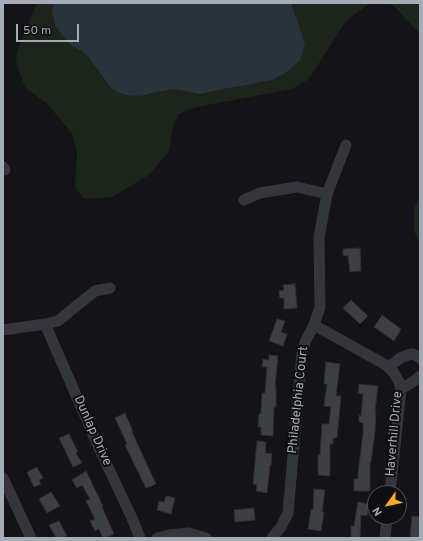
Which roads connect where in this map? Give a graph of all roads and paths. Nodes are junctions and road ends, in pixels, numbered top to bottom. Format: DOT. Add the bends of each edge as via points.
graph roads {
  1 [pos="346,145"];
  2 [pos="327,194"];
  3 [pos="244,200"];
  4 [pos="110,288"];
  5 [pos="45,324"];
  6 [pos="314,325"];
  7 [pos="3,330"];
  8 [pos="420,358"];
  9 [pos="389,367"];
  10 [pos="420,376"];
  11 [pos="401,388"];
  12 [pos="3,478"];
  13 [pos="391,485"];
  14 [pos="386,525"];
  15 [pos="30,538"];
  16 [pos="140,538"];
  17 [pos="156,538"];
  18 [pos="206,538"];
  19 [pos="272,538"];
  20 [pos="385,538"];
  1 -- 2 [label="street, Philadelphia Court"];
  2 -- 3 [label="street" via="297,186 260,192"];
  2 -- 6 [label="street, Philadelphia Court" via="319,238 320,308"];
  4 -- 5 [label="street" via="95,291 58,321"];
  5 -- 7 [label="street"];
  5 -- 16 [label="street, Dunlap Drive"];
  6 -- 9 [label="street, Haverhill Drive"];
  6 -- 19 [label="street, Philadelphia Court" via="302,353 288,513"];
  8 -- 9 [label="street" via="413,354 408,355"];
  9 -- 11 [label="street, Haverhill Drive"];
  10 -- 11 [label="street"];
  11 -- 13 [label="street, Haverhill Drive"];
  12 -- 15 [label="street"];
  14 -- 20 [label="street"];
  17 -- 18 [label="street" via="189,533"];
}
